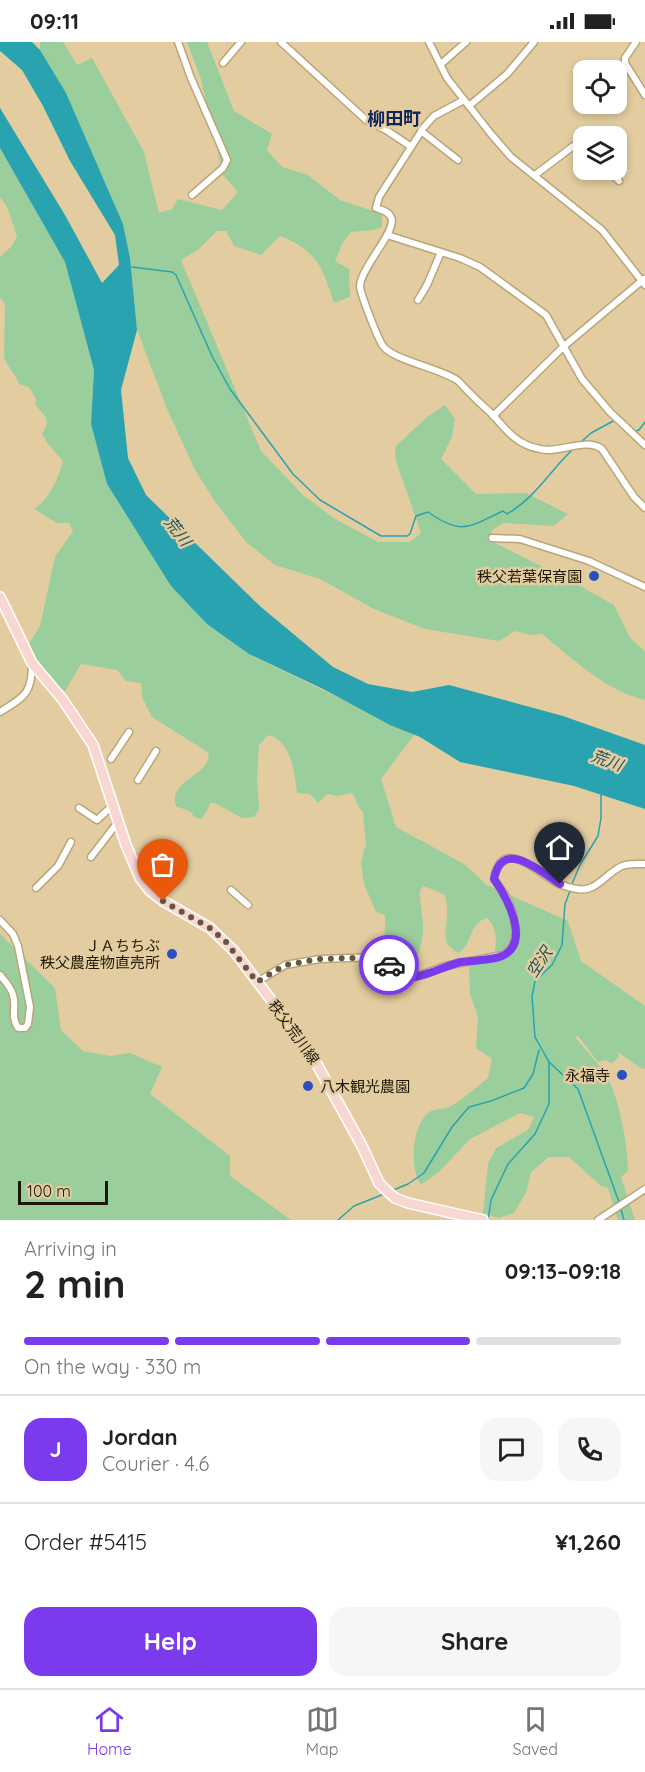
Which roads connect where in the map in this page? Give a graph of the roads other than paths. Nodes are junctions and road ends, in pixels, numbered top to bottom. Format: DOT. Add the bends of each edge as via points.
graph roads {
  1 [pos="178,42"];
  2 [pos="241,42"];
  3 [pos="281,42"];
  4 [pos="429,42"];
  5 [pos="466,42"];
  6 [pos="534,42"];
  7 [pos="636,42"];
  8 [pos="222,63"];
  9 [pos="441,64"];
  10 [pos="645,96"];
  11 [pos="464,100"];
  12 [pos="469,106"];
  13 [pos="421,131"];
  14 [pos="410,146"];
  15 [pos="573,146"];
  16 [pos="458,160"];
  17 [pos="535,176"];
  18 [pos="192,195"];
  19 [pos="387,235"];
  20 [pos="441,252"];
  21 [pos="644,281"];
  22 [pos="418,300"];
  23 [pos="563,347"];
  24 [pos="493,416"];
  25 [pos="645,445"];
  26 [pos="645,508"];
  27 [pos="492,538"];
  28 [pos="645,587"];
  29 [pos="0,597"];
  30 [pos="32,663"];
  31 [pos="0,712"];
  32 [pos="129,732"];
  33 [pos="156,751"];
  34 [pos="111,759"];
  35 [pos="138,780"];
  36 [pos="113,805"];
  37 [pos="80,808"];
  38 [pos="118,822"];
  39 [pos="71,842"];
  40 [pos="91,857"];
  41 [pos="645,864"];
  42 [pos="36,888"];
  43 [pos="231,890"];
  44 [pos="248,905"];
  45 [pos="0,920"];
  46 [pos="0,975"];
  47 [pos="257,982"];
  48 [pos="645,1189"];
  49 [pos="483,1220"];
  50 [pos="598,1220"];
  1 -- 18 [label="street" via="227,160"];
  2 -- 8 [label="street"];
  3 -- 14 [label="street" via="366,120"];
  4 -- 9 [label="street"];
  5 -- 9 [label="street"];
  6 -- 12 [label="street" via="507,74"];
  7 -- 10 [label="street" via="625,63"];
  9 -- 11 [label="street"];
  11 -- 12 [label="street"];
  11 -- 13 [label="street" via="434,116"];
  12 -- 17 [label="street" via="511,157"];
  13 -- 14 [label="street"];
  13 -- 16 [label="street"];
  14 -- 19 [label="street" via="386,183 376,208 385,210 392,219"];
  15 -- 17 [label="street"];
  17 -- 21 [label="street" via="602,230"];
  19 -- 20 [label="street"];
  19 -- 24 [label="street" via="366,269 360,289 383,346 392,354 458,381"];
  20 -- 22 [label="street"];
  20 -- 23 [label="street" via="480,267 546,315"];
  21 -- 23 [label="street"];
  23 -- 24 [label="street"];
  23 -- 25 [label="street" via="582,379"];
  24 -- 26 [label="street" via="503,429 531,447 543,450 596,445"];
  27 -- 28 [label="street" via="520,539 590,561"];
  29 -- 30 [label="main road, 秩父荒川線"];
  30 -- 31 [label="street" via="26,695"];
  30 -- 36 [label="main road, 秩父荒川線" via="93,745"];
  32 -- 34 [label="street"];
  33 -- 35 [label="street"];
  36 -- 37 [label="street" via="97,820"];
  36 -- 38 [label="main road, 秩父荒川線"];
  38 -- 40 [label="street"];
  38 -- 47 [label="main road, 秩父荒川線" via="136,869 150,891 210,928"];
  39 -- 42 [label="street" via="58,866"];
  41 -- 47 [label="street" via="622,866 587,890 577,890 513,857 502,861 494,879 506,896 516,932 513,946 495,958 445,966 415,977 406,976 378,957 320,959 285,965"];
  43 -- 44 [label="street"];
  45 -- 46 [label="street" via="18,946 30,1007 25,1028 16,1026 11,988"];
  47 -- 49 [label="main road, 秩父荒川線" via="314,1058 379,1183 402,1201"];
  48 -- 50 [label="street"];
}
